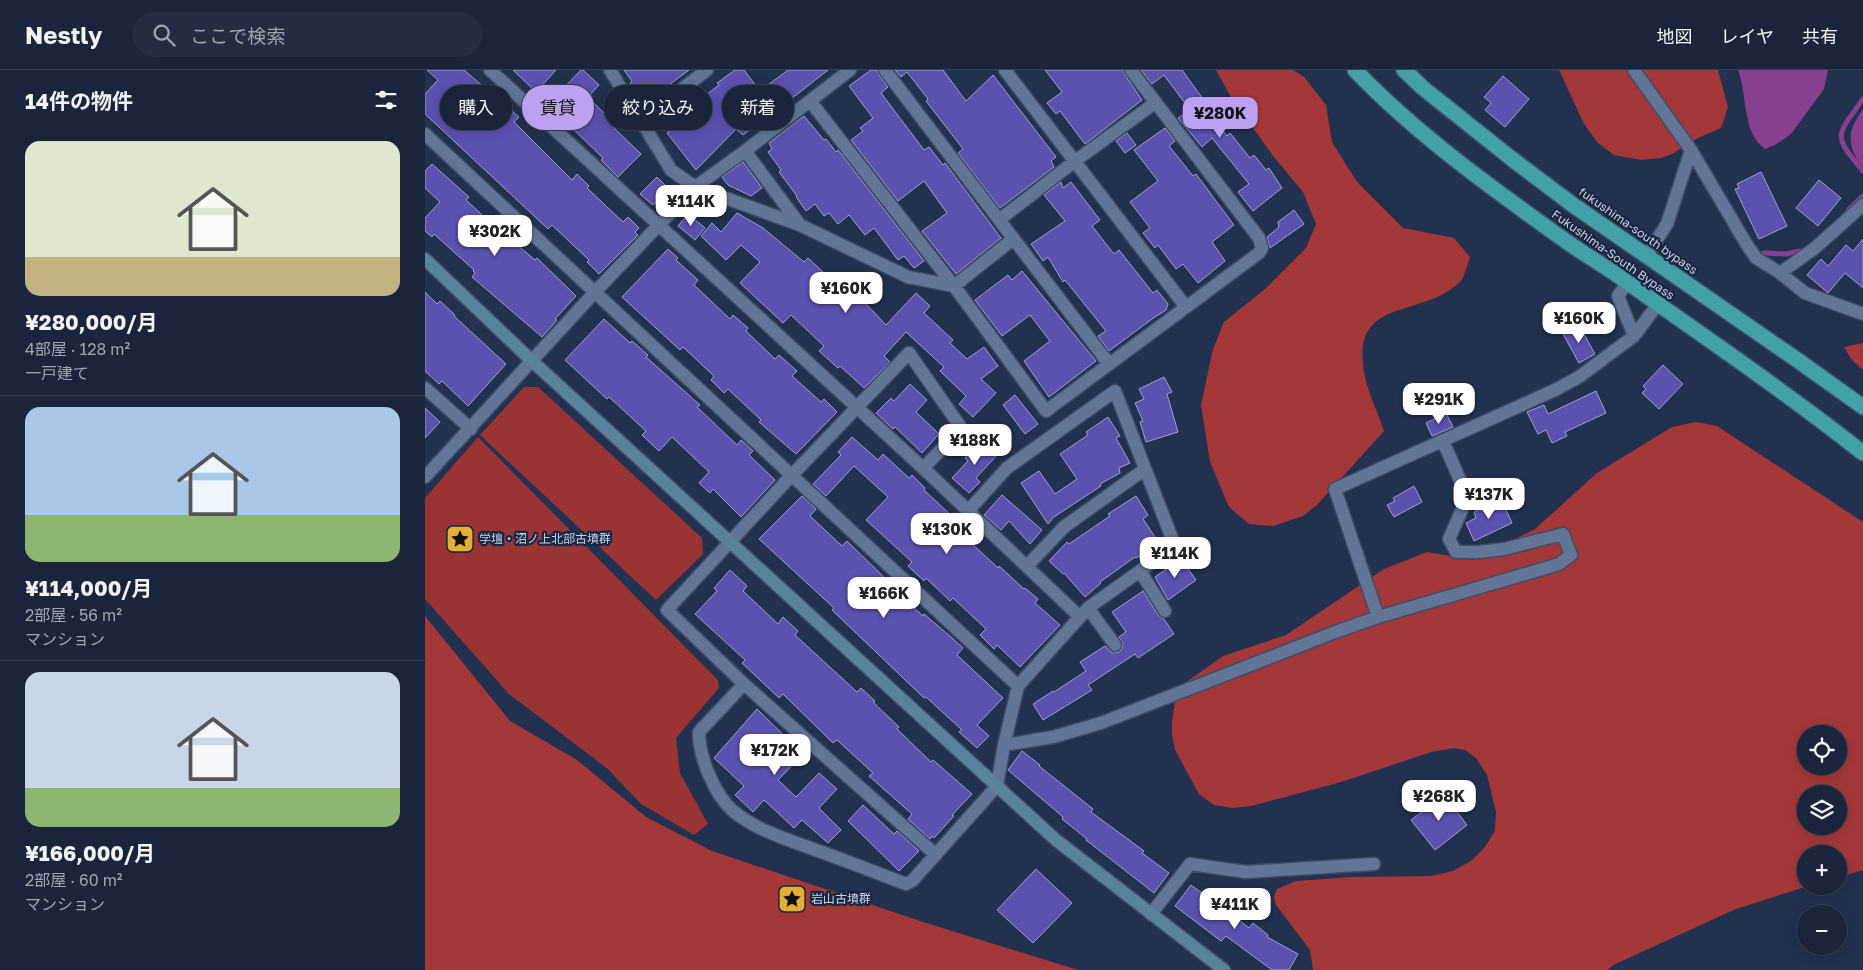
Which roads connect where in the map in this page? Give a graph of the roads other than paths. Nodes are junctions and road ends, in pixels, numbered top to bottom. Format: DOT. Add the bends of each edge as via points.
graph roads {
  1 [pos="489,70"];
  2 [pos="610,70"];
  3 [pos="707,70"];
  4 [pos="850,70"];
  5 [pos="885,70"];
  6 [pos="1005,70"];
  7 [pos="1131,70"];
  8 [pos="1355,70"];
  9 [pos="1404,70"];
  10 [pos="1634,70"];
  11 [pos="619,85"];
  12 [pos="687,85"];
  13 [pos="810,101"];
  14 [pos="1155,103"];
  15 [pos="647,130"];
  16 [pos="425,134"];
  17 [pos="1691,150"];
  18 [pos="745,151"];
  19 [pos="1075,161"];
  20 [pos="695,187"];
  21 [pos="1863,205"];
  22 [pos="999,220"];
  23 [pos="659,225"];
  24 [pos="800,226"];
  25 [pos="1013,239"];
  26 [pos="1647,255"];
  27 [pos="425,259"];
  28 [pos="1780,274"];
  29 [pos="1627,282"];
  30 [pos="953,286"];
  31 [pos="595,292"];
  32 [pos="1658,304"];
  33 [pos="1186,307"];
  34 [pos="1863,314"];
  35 [pos="1634,336"];
  36 [pos="532,361"];
  37 [pos="1109,364"];
  38 [pos="425,388"];
  39 [pos="856,408"];
  40 [pos="1863,408"];
  41 [pos="471,429"];
  42 [pos="1443,441"];
  43 [pos="1863,453"];
  44 [pos="923,468"];
  45 [pos="1145,469"];
  46 [pos="792,475"];
  47 [pos="425,477"];
  48 [pos="968,511"];
  49 [pos="731,542"];
  50 [pos="1027,566"];
  51 [pos="1140,571"];
  52 [pos="1165,611"];
  53 [pos="1084,612"];
  54 [pos="1377,617"];
  55 [pos="1115,645"];
  56 [pos="744,684"];
  57 [pos="1018,686"];
  58 [pos="1004,745"];
  59 [pos="997,786"];
  60 [pos="936,855"];
  61 [pos="1374,864"];
  62 [pos="1151,914"];
  63 [pos="1224,970"];
  1 -- 23 [label="street"];
  2 -- 11 [label="street"];
  3 -- 12 [label="street"];
  4 -- 13 [label="street"];
  5 -- 22 [label="street"];
  6 -- 19 [label="street"];
  7 -- 14 [label="street"];
  8 -- 29 [label="highway, Fukushima-South Bypass" via="1443,148"];
  9 -- 26 [label="highway, fukushima-south bypass" via="1511,160"];
  10 -- 17 [label="street"];
  13 -- 18 [label="street"];
  13 -- 30 [label="street"];
  14 -- 19 [label="street"];
  14 -- 33 [label="street" via="1259,238 1263,248"];
  15 -- 20 [label="street" via="671,170"];
  16 -- 31 [label="street"];
  17 -- 26 [label="street" via="1667,224"];
  17 -- 28 [label="street" via="1747,245 1757,258"];
  18 -- 20 [label="street"];
  18 -- 24 [label="street"];
  19 -- 22 [label="street"];
  19 -- 33 [label="street"];
  20 -- 23 [label="street"];
  20 -- 24 [label="street"];
  21 -- 28 [label="street"];
  22 -- 25 [label="street"];
  23 -- 31 [label="street"];
  23 -- 39 [label="street"];
  24 -- 30 [label="street" via="908,277"];
  25 -- 30 [label="street"];
  25 -- 37 [label="street"];
  26 -- 40 [label="highway, fukushima-south bypass"];
  27 -- 36 [label="street"];
  28 -- 34 [label="street" via="1805,293"];
  29 -- 32 [label="highway, Fukushima-South Bypass"];
  29 -- 35 [label="street" via="1619,296"];
  30 -- 37 [label="street" via="1046,411"];
  31 -- 36 [label="street"];
  31 -- 46 [label="street"];
  32 -- 35 [label="street"];
  32 -- 43 [label="highway, Fukushima-South Bypass"];
  33 -- 37 [label="street"];
  35 -- 42 [label="street" via="1579,377"];
  36 -- 41 [label="street"];
  36 -- 49 [label="street"];
  38 -- 41 [label="street"];
  39 -- 44 [label="street"];
  39 -- 44 [label="street" via="909,354 962,429"];
  39 -- 46 [label="street"];
  41 -- 47 [label="street"];
  42 -- 54 [label="street" via="1335,489"];
  42 -- 54 [label="street" via="1466,494 1449,539 1456,552 1504,549 1563,534 1571,555 1559,564"];
  44 -- 48 [label="street"];
  45 -- 48 [label="street" via="1115,391 1007,468"];
  45 -- 50 [label="street" via="1064,527"];
  45 -- 51 [label="street" via="1175,546"];
  46 -- 49 [label="street"];
  46 -- 57 [label="street"];
  48 -- 50 [label="street"];
  49 -- 56 [label="street" via="667,610"];
  49 -- 59 [label="street"];
  50 -- 53 [label="street"];
  51 -- 52 [label="street"];
  51 -- 53 [label="street"];
  53 -- 55 [label="street"];
  53 -- 57 [label="street"];
  54 -- 58 [label="street" via="1101,723 1053,737"];
  56 -- 60 [label="street"];
  56 -- 60 [label="street" via="699,732 699,744 708,772 718,792 733,810 779,836 906,884"];
  57 -- 58 [label="street"];
  58 -- 59 [label="street"];
  59 -- 60 [label="street"];
  59 -- 62 [label="street" via="1056,840"];
  61 -- 62 [label="street" via="1246,872 1190,864"];
  62 -- 63 [label="street"];
}
